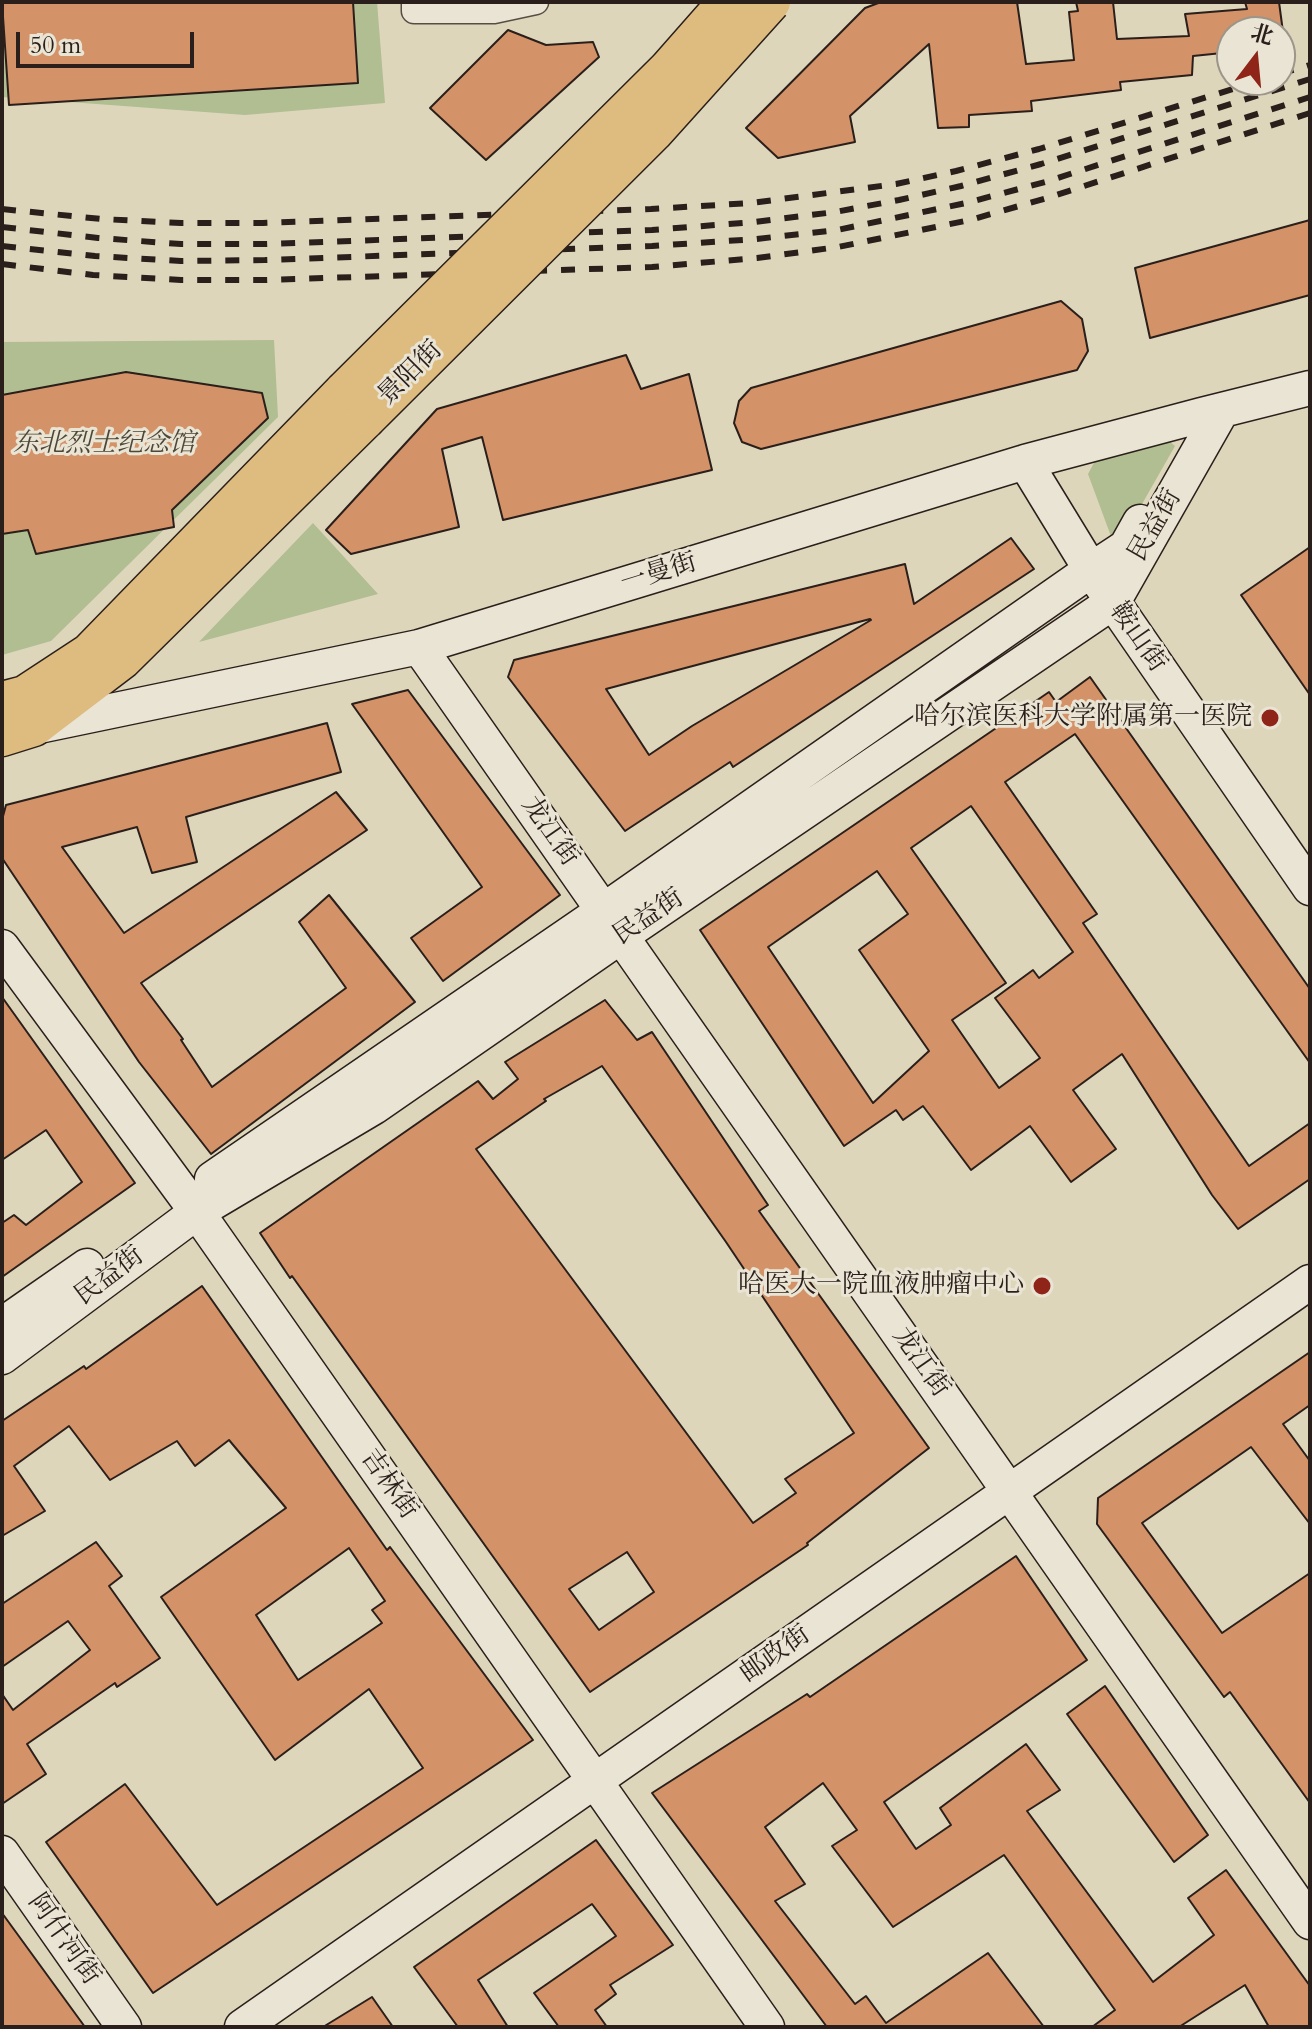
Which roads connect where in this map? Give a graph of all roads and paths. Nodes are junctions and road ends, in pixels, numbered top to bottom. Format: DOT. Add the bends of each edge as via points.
graph roads {
  1 [pos="414,2"];
  2 [pos="536,2"];
  3 [pos="727,2"];
  4 [pos="771,2"];
  5 [pos="1310,388"];
  6 [pos="354,406"];
  7 [pos="1212,412"];
  8 [pos="1025,462"];
  9 [pos="1091,570"];
  10 [pos="1113,602"];
  11 [pos="419,647"];
  12 [pos="2,701"];
  13 [pos="18,732"];
  14 [pos="1310,888"];
  15 [pos="612,924"];
  16 [pos="2,947"];
  17 [pos="191,1205"];
  18 [pos="1310,1282"];
  19 [pos="2,1325"];
  20 [pos="2,1357"];
  21 [pos="1009,1492"];
  22 [pos="595,1781"];
  23 [pos="2,1853"];
  24 [pos="1310,1922"];
  25 [pos="124,2027"];
  26 [pos="242,2027"];
  27 [pos="767,2027"];
  1 -- 2 [label="street" via="414,11 494,11"];
  3 -- 6 [label="main road, 景阳街, bridge"];
  4 -- 6 [label="main road, 景阳街, bridge" via="654,132"];
  5 -- 7 [label="street, 一曼街"];
  6 -- 12 [label="main road, 景阳街" via="89,653 25,695"];
  6 -- 13 [label="main road, 景阳街" via="122,660"];
  7 -- 8 [label="street, 一曼街"];
  7 -- 9 [label="street, 民益街" via="1126,547"];
  7 -- 10 [label="street, 民益街"];
  8 -- 9 [label="street, 鞍山街"];
  8 -- 11 [label="street, 一曼街"];
  9 -- 10 [label="street, 鞍山街"];
  9 -- 15 [label="street, 民益街"];
  10 -- 14 [label="street, 鞍山街"];
  10 -- 15 [label="street, 民益街"];
  11 -- 13 [label="street, 一曼街"];
  11 -- 15 [label="street, 龙江街"];
  15 -- 17 [label="street, 民益街"];
  15 -- 21 [label="street, 龙江街"];
  16 -- 17 [label="street, 吉林街"];
  17 -- 19 [label="street, 民益街"];
  17 -- 20 [label="street, 民益街"];
  17 -- 22 [label="street, 吉林街"];
  18 -- 21 [label="street, 邮政街"];
  21 -- 22 [label="street, 邮政街"];
  21 -- 24 [label="street, 龙江街"];
  22 -- 26 [label="street, 邮政街"];
  22 -- 27 [label="street, 吉林街"];
  23 -- 25 [label="street, 阿什河街"];
}
